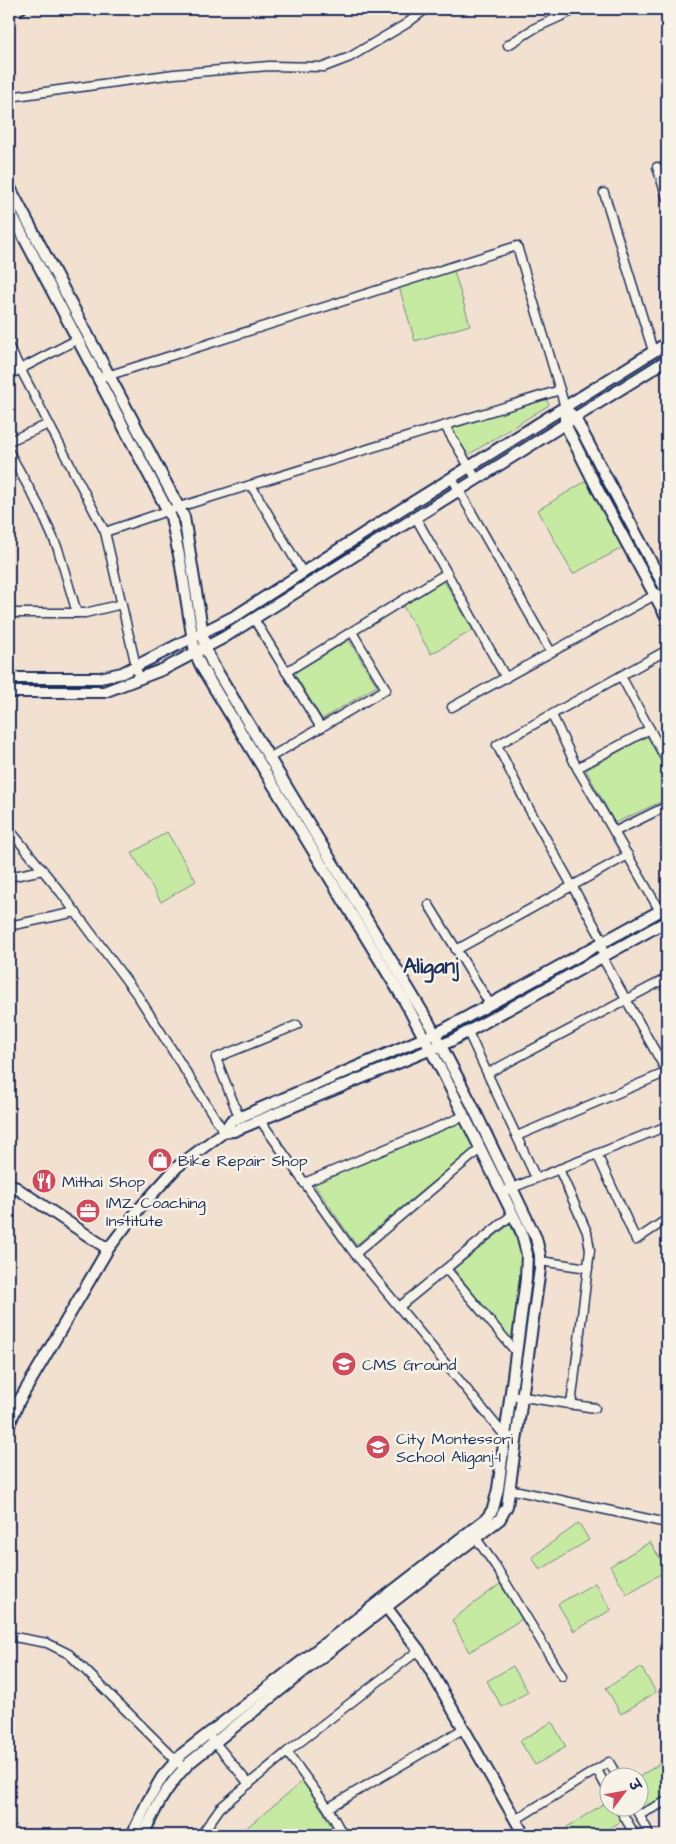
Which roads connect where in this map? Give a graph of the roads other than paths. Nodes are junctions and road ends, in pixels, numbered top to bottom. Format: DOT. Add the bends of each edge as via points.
graph roads {
  1 [pos="426,9"];
  2 [pos="577,9"];
  3 [pos="508,45"];
  4 [pos="9,97"];
  5 [pos="657,167"];
  6 [pos="9,186"];
  7 [pos="604,193"];
  8 [pos="667,198"];
  9 [pos="9,209"];
  10 [pos="78,339"];
  11 [pos="667,342"];
  12 [pos="9,347"];
  13 [pos="653,351"];
  14 [pos="667,360"];
  15 [pos="20,369"];
  16 [pos="9,375"];
  17 [pos="110,375"];
  18 [pos="99,377"];
  19 [pos="560,390"];
  20 [pos="565,407"];
  21 [pos="575,418"];
  22 [pos="49,424"];
  23 [pos="565,424"];
  24 [pos="445,426"];
  25 [pos="9,441"];
  26 [pos="9,452"];
  27 [pos="470,467"];
  28 [pos="452,478"];
  29 [pos="477,480"];
  30 [pos="251,485"];
  31 [pos="460,491"];
  32 [pos="179,507"];
  33 [pos="168,511"];
  34 [pos="416,518"];
  35 [pos="105,532"];
  36 [pos="303,573"];
  37 [pos="447,573"];
  38 [pos="667,592"];
  39 [pos="655,594"];
  40 [pos="122,604"];
  41 [pos="77,612"];
  42 [pos="9,613"];
  43 [pos="667,618"];
  44 [pos="254,619"];
  45 [pos="203,632"];
  46 [pos="352,632"];
  47 [pos="192,638"];
  48 [pos="206,647"];
  49 [pos="667,650"];
  50 [pos="551,652"];
  51 [pos="195,653"];
  52 [pos="136,666"];
  53 [pos="286,672"];
  54 [pos="622,676"];
  55 [pos="9,678"];
  56 [pos="506,678"];
  57 [pos="139,679"];
  58 [pos="9,692"];
  59 [pos="452,707"];
  60 [pos="552,715"];
  61 [pos="321,728"];
  62 [pos="650,729"];
  63 [pos="269,758"];
  64 [pos="667,761"];
  65 [pos="577,768"];
  66 [pos="667,806"];
  67 [pos="9,829"];
  68 [pos="614,832"];
  69 [pos="628,855"];
  70 [pos="43,870"];
  71 [pos="9,877"];
  72 [pos="573,886"];
  73 [pos="342,890"];
  74 [pos="429,905"];
  75 [pos="664,909"];
  76 [pos="76,912"];
  77 [pos="667,921"];
  78 [pos="9,926"];
  79 [pos="603,941"];
  80 [pos="456,950"];
  81 [pos="602,957"];
  82 [pos="667,978"];
  83 [pos="627,1000"];
  84 [pos="490,1004"];
  85 [pos="297,1025"];
  86 [pos="468,1032"];
  87 [pos="429,1036"];
  88 [pos="436,1047"];
  89 [pos="667,1072"];
  90 [pos="488,1074"];
  91 [pos="464,1116"];
  92 [pos="239,1117"];
  93 [pos="260,1120"];
  94 [pos="667,1126"];
  95 [pos="224,1132"];
  96 [pos="517,1136"];
  97 [pos="480,1149"];
  98 [pos="597,1154"];
  99 [pos="559,1169"];
  100 [pos="536,1178"];
  101 [pos="9,1183"];
  102 [pos="304,1183"];
  103 [pos="507,1190"];
  104 [pos="513,1214"];
  105 [pos="667,1219"];
  106 [pos="108,1248"];
  107 [pos="355,1254"];
  108 [pos="540,1261"];
  109 [pos="588,1268"];
  110 [pos="446,1269"];
  111 [pos="399,1307"];
  112 [pos="516,1352"];
  113 [pos="510,1395"];
  114 [pos="522,1397"];
  115 [pos="571,1404"];
  116 [pos="595,1408"];
  117 [pos="9,1425"];
  118 [pos="505,1436"];
  119 [pos="516,1438"];
  120 [pos="509,1489"];
  121 [pos="667,1523"];
  122 [pos="473,1535"];
  123 [pos="383,1604"];
  124 [pos="9,1636"];
  125 [pos="419,1650"];
  126 [pos="562,1676"];
  127 [pos="463,1729"];
  128 [pos="211,1738"];
  129 [pos="287,1752"];
  130 [pos="180,1764"];
  131 [pos="597,1770"];
  132 [pos="249,1784"];
  133 [pos="667,1801"];
  134 [pos="328,1808"];
  135 [pos="648,1810"];
  136 [pos="624,1816"];
  137 [pos="640,1816"];
  138 [pos="515,1820"];
  139 [pos="132,1835"];
  140 [pos="143,1835"];
  141 [pos="201,1835"];
  142 [pos="342,1835"];
  143 [pos="524,1835"];
  144 [pos="635,1835"];
  145 [pos="649,1835"];
  1 -- 4 [label="street" via="350,57 324,67 268,66 174,74"];
  2 -- 3 [label="street" via="535,28"];
  5 -- 8 [label="street"];
  6 -- 17 [label="street"];
  7 -- 13 [label="street"];
  9 -- 10 [label="street"];
  10 -- 15 [label="street"];
  10 -- 18 [label="street"];
  11 -- 13 [label="street"];
  12 -- 15 [label="street"];
  13 -- 20 [label="street"];
  14 -- 21 [label="street"];
  15 -- 16 [label="street"];
  15 -- 22 [label="street"];
  17 -- 18 [label="street"];
  17 -- 19 [label="street" via="517,246"];
  17 -- 32 [label="street"];
  18 -- 33 [label="street"];
  19 -- 20 [label="street"];
  19 -- 24 [label="street"];
  20 -- 21 [label="street"];
  20 -- 23 [label="street"];
  20 -- 27 [label="street"];
  21 -- 23 [label="street"];
  21 -- 38 [label="street"];
  22 -- 25 [label="street"];
  22 -- 35 [label="street"];
  23 -- 29 [label="street"];
  23 -- 39 [label="street"];
  24 -- 27 [label="street"];
  24 -- 30 [label="street"];
  26 -- 41 [label="street" via="39,506 58,550"];
  27 -- 28 [label="street"];
  27 -- 29 [label="street"];
  28 -- 31 [label="street"];
  28 -- 36 [label="street"];
  29 -- 31 [label="street"];
  30 -- 32 [label="street"];
  30 -- 36 [label="street"];
  31 -- 34 [label="street"];
  31 -- 50 [label="street"];
  32 -- 33 [label="street"];
  32 -- 45 [label="street" via="184,517"];
  33 -- 35 [label="street"];
  33 -- 47 [label="street" via="180,560"];
  34 -- 37 [label="street"];
  34 -- 44 [label="street"];
  35 -- 40 [label="street"];
  36 -- 45 [label="street" via="237,615"];
  37 -- 46 [label="street"];
  37 -- 56 [label="street"];
  38 -- 39 [label="street"];
  39 -- 43 [label="street"];
  39 -- 50 [label="street"];
  40 -- 41 [label="street"];
  40 -- 52 [label="street"];
  41 -- 42 [label="street"];
  44 -- 48 [label="street"];
  44 -- 53 [label="street"];
  45 -- 47 [label="street"];
  45 -- 48 [label="street"];
  46 -- 53 [label="street"];
  46 -- 61 [label="street" via="386,689"];
  47 -- 51 [label="street"];
  47 -- 52 [label="street"];
  48 -- 51 [label="street"];
  48 -- 63 [label="street" via="212,664"];
  49 -- 54 [label="street"];
  50 -- 56 [label="street"];
  51 -- 57 [label="street"];
  51 -- 73 [label="street"];
  52 -- 55 [label="street" via="100,678"];
  52 -- 57 [label="street"];
  53 -- 61 [label="street"];
  54 -- 60 [label="street"];
  54 -- 62 [label="street"];
  56 -- 59 [label="street"];
  57 -- 58 [label="street" via="104,692"];
  60 -- 65 [label="street"];
  60 -- 72 [label="street" via="498,746"];
  61 -- 63 [label="street"];
  62 -- 64 [label="street"];
  62 -- 65 [label="street"];
  63 -- 73 [label="street"];
  65 -- 68 [label="street"];
  66 -- 68 [label="street"];
  67 -- 70 [label="street"];
  68 -- 69 [label="street"];
  69 -- 72 [label="street"];
  69 -- 75 [label="street"];
  70 -- 71 [label="street"];
  70 -- 76 [label="street"];
  72 -- 79 [label="street"];
  72 -- 80 [label="street"];
  73 -- 87 [label="street" via="404,1000"];
  74 -- 80 [label="street"];
  75 -- 79 [label="street"];
  76 -- 78 [label="street"];
  76 -- 95 [label="street" via="138,996"];
  77 -- 81 [label="street"];
  79 -- 81 [label="street"];
  79 -- 84 [label="street"];
  80 -- 84 [label="street"];
  81 -- 83 [label="street"];
  81 -- 86 [label="street"];
  82 -- 83 [label="street"];
  83 -- 89 [label="street"];
  83 -- 90 [label="street"];
  84 -- 87 [label="street"];
  85 -- 92 [label="street" via="216,1058"];
  86 -- 88 [label="street"];
  86 -- 90 [label="street"];
  87 -- 88 [label="street"];
  87 -- 92 [label="street"];
  88 -- 91 [label="street"];
  88 -- 93 [label="street"];
  88 -- 103 [label="street"];
  89 -- 96 [label="street"];
  90 -- 96 [label="street"];
  91 -- 97 [label="street"];
  91 -- 102 [label="street"];
  92 -- 95 [label="street" via="230,1121"];
  93 -- 95 [label="street"];
  93 -- 102 [label="street"];
  94 -- 98 [label="street"];
  95 -- 106 [label="street" via="177,1167"];
  96 -- 100 [label="street"];
  97 -- 103 [label="street"];
  97 -- 107 [label="street"];
  98 -- 99 [label="street"];
  98 -- 105 [label="street" via="636,1240"];
  99 -- 100 [label="street"];
  99 -- 109 [label="street" via="587,1232"];
  100 -- 103 [label="street"];
  101 -- 106 [label="street"];
  102 -- 107 [label="street"];
  103 -- 104 [label="street"];
  103 -- 108 [label="street" via="536,1238"];
  104 -- 110 [label="street"];
  104 -- 112 [label="street" via="527,1254"];
  106 -- 117 [label="street" via="19,1400"];
  107 -- 111 [label="street"];
  108 -- 109 [label="street"];
  108 -- 114 [label="street"];
  109 -- 115 [label="street"];
  110 -- 111 [label="street"];
  110 -- 112 [label="street"];
  111 -- 118 [label="street"];
  112 -- 113 [label="street"];
  113 -- 114 [label="street"];
  113 -- 118 [label="street"];
  114 -- 115 [label="street"];
  114 -- 119 [label="street"];
  115 -- 116 [label="street"];
  118 -- 119 [label="street"];
  118 -- 122 [label="street" via="494,1509"];
  119 -- 120 [label="street"];
  120 -- 121 [label="street"];
  120 -- 122 [label="street" via="507,1506 500,1520"];
  122 -- 123 [label="street"];
  122 -- 126 [label="street" via="495,1565"];
  123 -- 125 [label="street"];
  123 -- 128 [label="street"];
  124 -- 130 [label="street" via="47,1643 69,1654"];
  125 -- 127 [label="street"];
  125 -- 129 [label="street"];
  127 -- 134 [label="street"];
  127 -- 138 [label="street"];
  128 -- 130 [label="street"];
  128 -- 132 [label="street"];
  129 -- 132 [label="street"];
  129 -- 134 [label="street"];
  130 -- 139 [label="street" via="162,1777"];
  130 -- 140 [label="street"];
  131 -- 138 [label="street"];
  132 -- 141 [label="street" via="220,1808"];
  133 -- 135 [label="street"];
  134 -- 142 [label="street"];
  136 -- 144 [label="street"];
  137 -- 145 [label="street"];
  138 -- 143 [label="street"];
}
